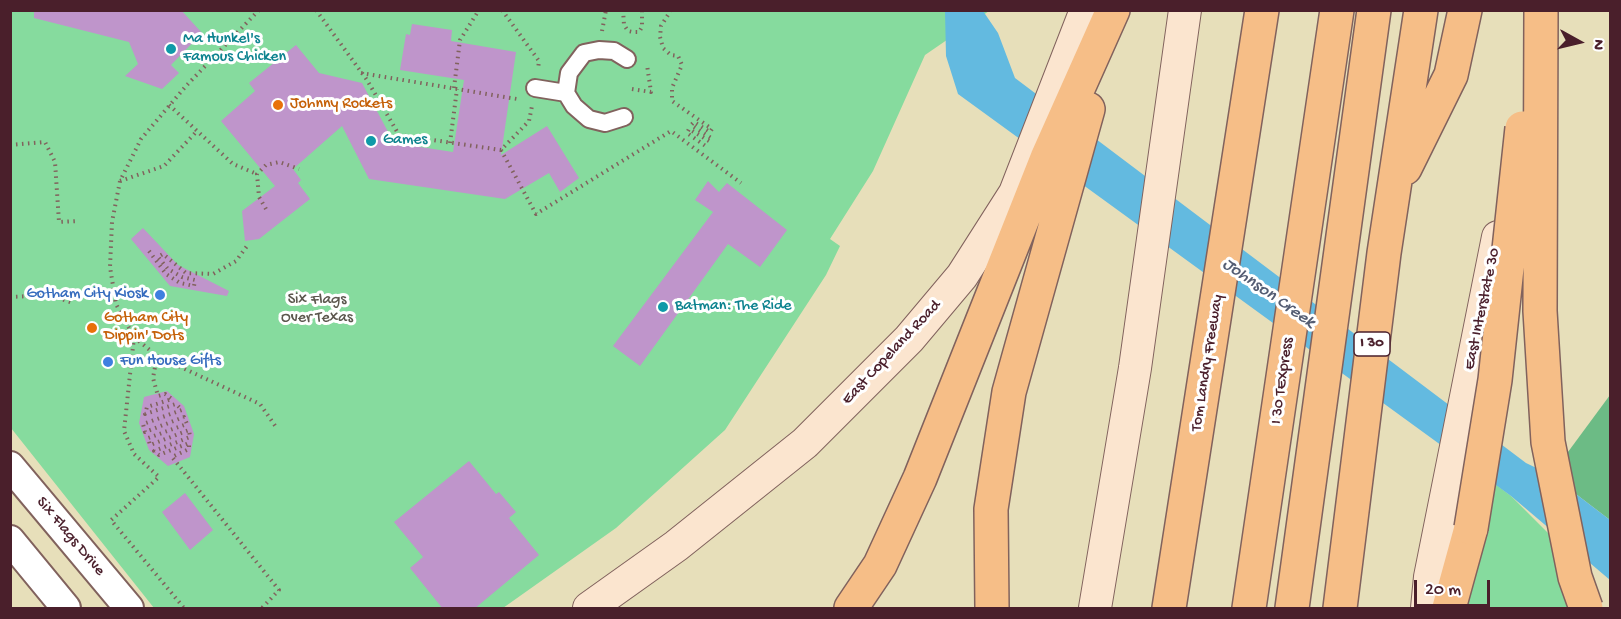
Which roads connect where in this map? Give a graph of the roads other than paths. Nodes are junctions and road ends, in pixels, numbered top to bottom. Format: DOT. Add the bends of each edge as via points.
graph roads {
  1 [pos="1115,10"];
  2 [pos="1185,10"];
  3 [pos="1262,10"];
  4 [pos="1337,10"];
  5 [pos="1374,10"];
  6 [pos="1421,10"];
  7 [pos="1465,10"];
  8 [pos="1534,10"];
  9 [pos="1541,10"];
  10 [pos="1546,10"];
  11 [pos="1084,17"];
  12 [pos="627,59"];
  13 [pos="566,93"];
  14 [pos="534,95"];
  15 [pos="624,117"];
  16 [pos="1392,194"];
  17 [pos="10,466"];
  18 [pos="10,540"];
  19 [pos="66,609"];
  20 [pos="129,609"];
  21 [pos="589,609"];
  22 [pos="851,609"];
  23 [pos="992,609"];
  24 [pos="1095,609"];
  25 [pos="1169,609"];
  26 [pos="1249,609"];
  27 [pos="1292,609"];
  28 [pos="1340,609"];
  29 [pos="1427,609"];
  30 [pos="1449,609"];
  31 [pos="1586,609"];
  1 -- 22 [label="highway" via="1047,158 920,478 880,565"];
  1 -- 23 [label="highway" via="1009,392 991,509"];
  2 -- 24 [label="main road" via="1135,368"];
  3 -- 25 [label="highway, Tom Landry Freeway"];
  4 -- 26 [label="highway, I 30 TEXpress"];
  5 -- 27 [label="highway"];
  6 -- 16 [label="highway, I 30"];
  7 -- 16 [label="highway" via="1451,75"];
  8 -- 30 [label="highway, bridge" via="1495,380 1471,528"];
  9 -- 31 [label="highway, bridge" via="1540,311 1548,442 1575,577"];
  10 -- 29 [label="main road, East Interstate 30" via="1486,295"];
  11 -- 21 [label="main road, East Copeland Road" via="1015,193 962,276 909,339 805,443 676,546"];
  12 -- 13 [label="street" via="614,51 584,53 569,73"];
  13 -- 14 [label="street"];
  13 -- 15 [label="street" via="589,119 605,123"];
  16 -- 28 [label="highway, I 30"];
  17 -- 20 [label="street, Six Flags Drive"];
  18 -- 19 [label="street"];
}
